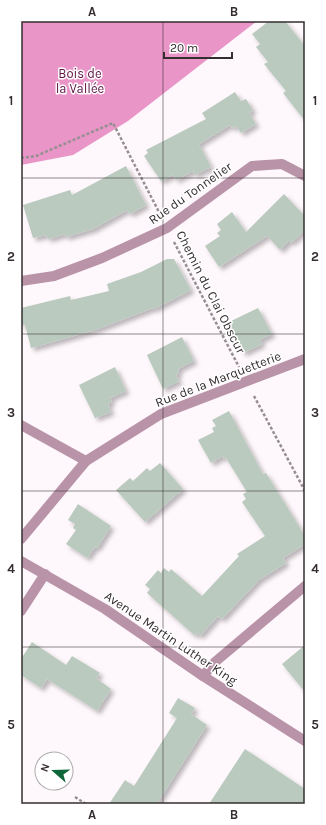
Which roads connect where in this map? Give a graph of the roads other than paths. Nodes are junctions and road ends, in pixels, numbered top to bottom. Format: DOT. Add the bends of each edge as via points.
graph roads {
  1 [pos="305,176"];
  2 [pos="21,281"];
  3 [pos="305,359"];
  4 [pos="21,425"];
  5 [pos="86,461"];
  6 [pos="21,539"];
  7 [pos="21,561"];
  8 [pos="45,574"];
  9 [pos="305,586"];
  10 [pos="21,611"];
  11 [pos="203,676"];
  12 [pos="305,741"];
  1 -- 2 [label="street, Rue du Tonnelier" via="282,164 252,166 167,228 61,274"];
  3 -- 5 [label="street, Rue de la Marquetterie" via="161,414"];
  4 -- 5 [label="street"];
  5 -- 6 [label="street, Rue de la Marquetterie"];
  7 -- 8 [label="street, Avenue Martin Luther King"];
  8 -- 10 [label="street"];
  8 -- 11 [label="street, Avenue Martin Luther King" via="105,609"];
  9 -- 11 [label="street" via="215,662"];
  11 -- 12 [label="street, Avenue Martin Luther King"];
}
